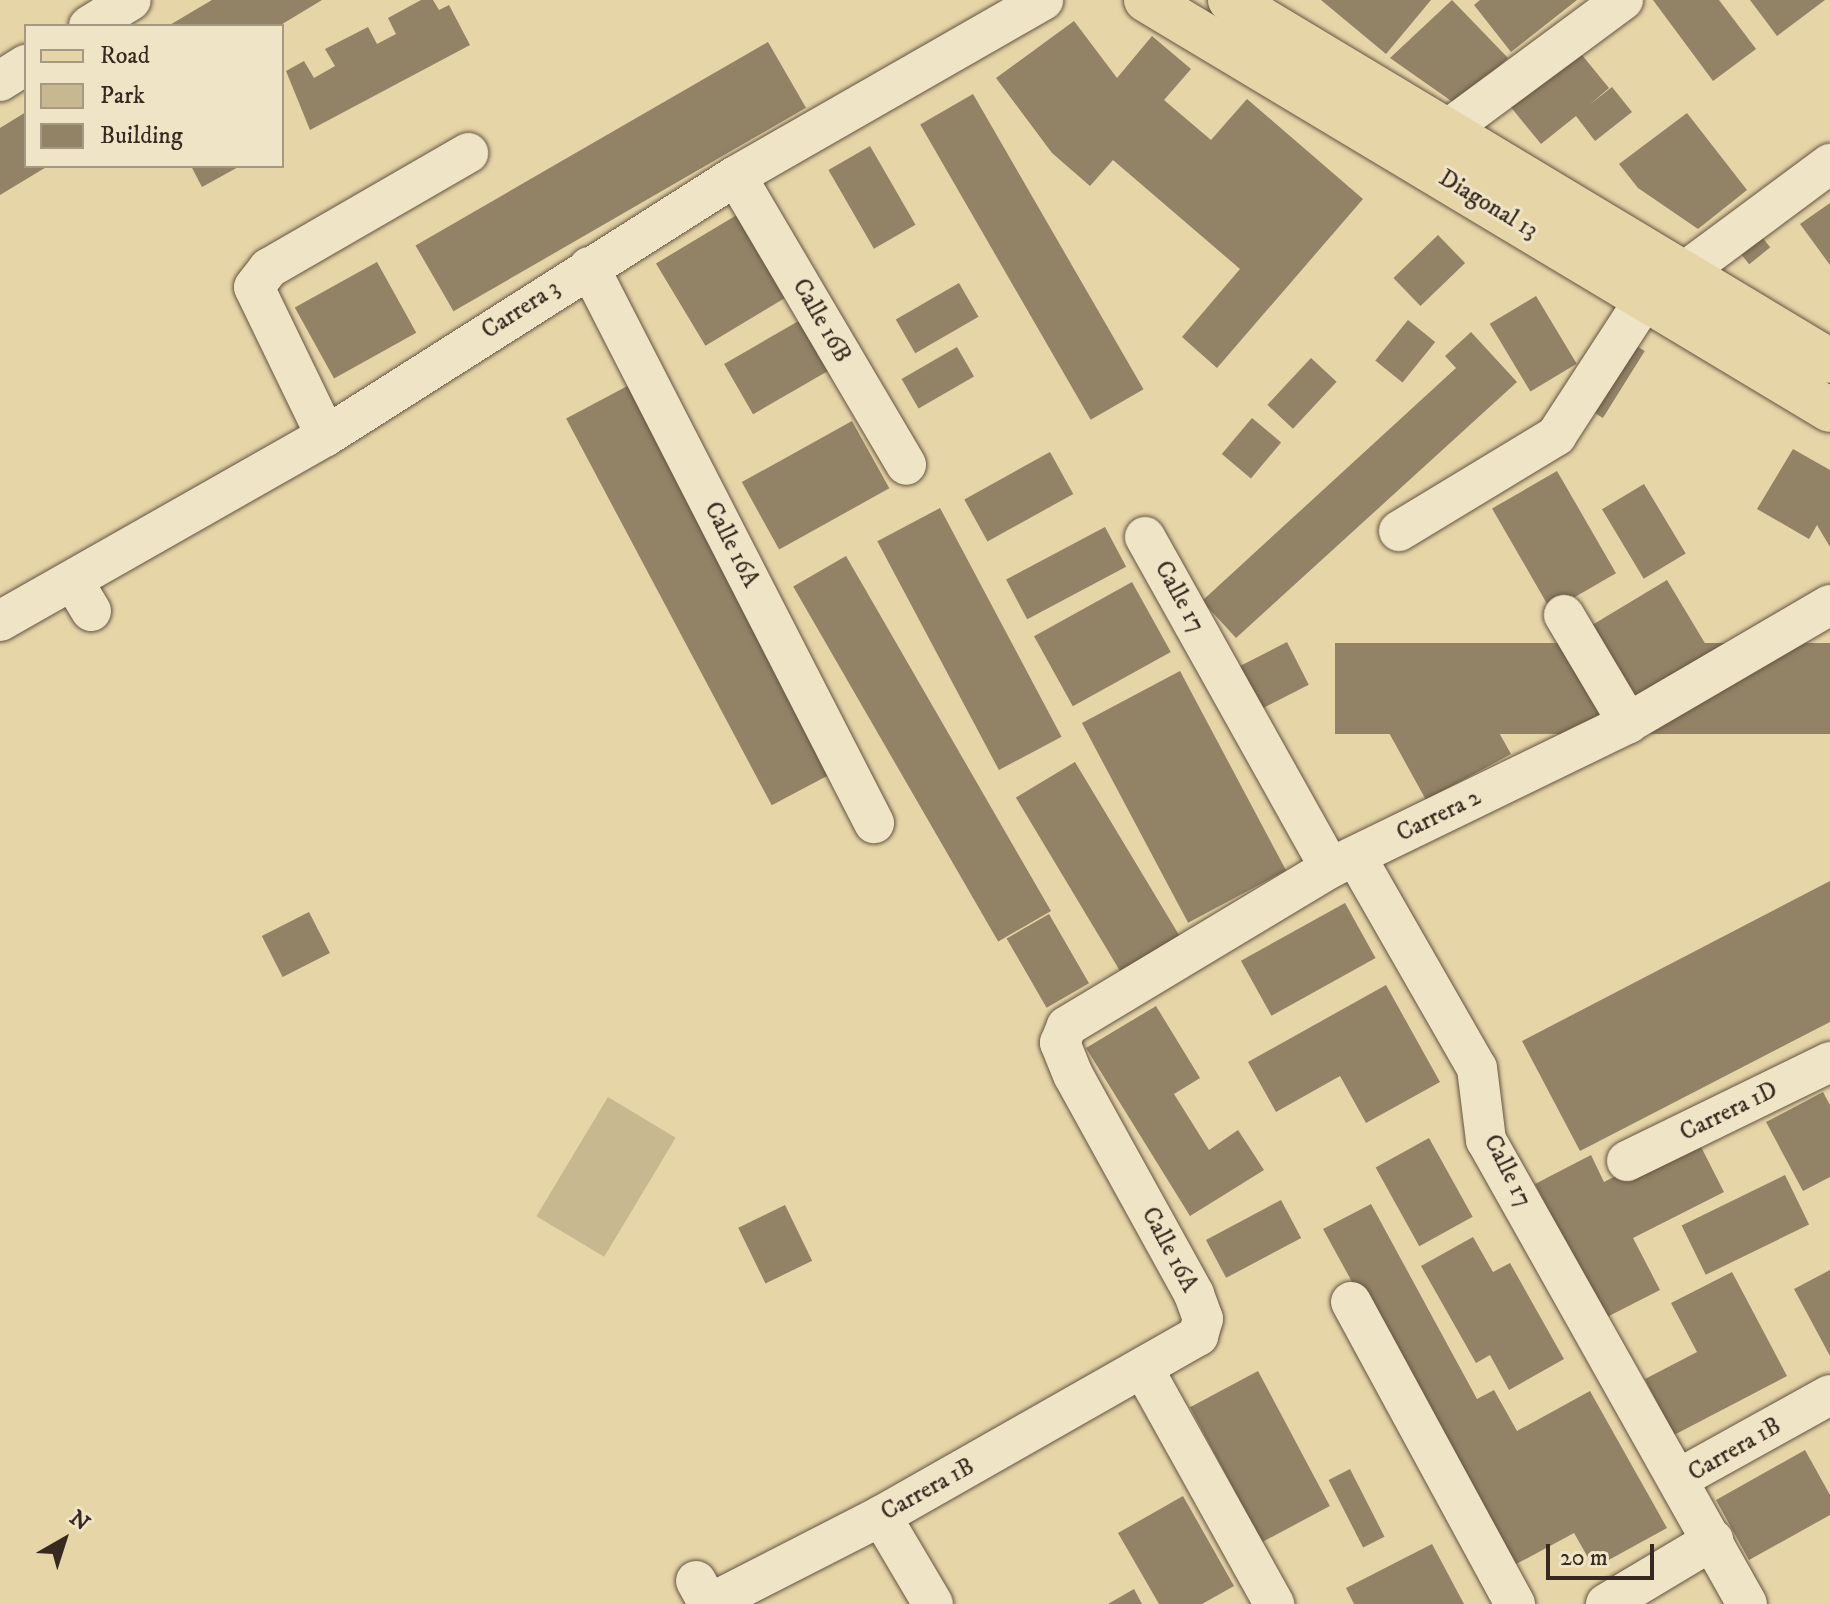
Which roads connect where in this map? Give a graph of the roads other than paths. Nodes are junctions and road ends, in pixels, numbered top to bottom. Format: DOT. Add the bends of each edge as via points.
graph roads {
  1 [pos="131,0"];
  2 [pos="1043,0"];
  3 [pos="1146,0"];
  4 [pos="1230,0"];
  5 [pos="1623,0"];
  6 [pos="92,24"];
  7 [pos="24,66"];
  8 [pos="0,81"];
  9 [pos="1447,130"];
  10 [pos="468,153"];
  11 [pos="1830,164"];
  12 [pos="736,176"];
  13 [pos="589,267"];
  14 [pos="1683,273"];
  15 [pos="1645,299"];
  16 [pos="1830,361"];
  17 [pos="1830,410"];
  18 [pos="326,436"];
  19 [pos="906,465"];
  20 [pos="1399,531"];
  21 [pos="1145,537"];
  22 [pos="1830,605"];
  23 [pos="1564,615"];
  24 [pos="0,621"];
  25 [pos="1628,723"];
  26 [pos="874,823"];
  27 [pos="1343,862"];
  28 [pos="1060,1043"];
  29 [pos="1828,1068"];
  30 [pos="1627,1161"];
  31 [pos="1351,1302"];
  32 [pos="1144,1370"];
  33 [pos="1830,1395"];
  34 [pos="1680,1478"];
  35 [pos="881,1516"];
  36 [pos="1713,1540"];
  37 [pos="702,1592"];
  38 [pos="933,1604"];
  39 [pos="1274,1604"];
  40 [pos="1515,1604"];
  41 [pos="1606,1604"];
  42 [pos="1747,1604"];
  1 -- 6 [label="street"];
  2 -- 12 [label="street, Carrera 3"];
  3 -- 15 [label="main road, Diagonal 13"];
  4 -- 9 [label="main road, Diagonal 13"];
  5 -- 9 [label="street"];
  7 -- 8 [label="street"];
  9 -- 14 [label="main road, Diagonal 13"];
  10 -- 18 [label="street" via="269,268 254,287"];
  11 -- 14 [label="street"];
  12 -- 13 [label="street, Carrera 3"];
  12 -- 19 [label="street, Calle 16B"];
  13 -- 18 [label="street, Carrera 3"];
  13 -- 26 [label="street, Calle 16A"];
  14 -- 16 [label="main road, Diagonal 13"];
  15 -- 17 [label="main road, Diagonal 13"];
  15 -- 20 [label="street" via="1556,436"];
  18 -- 24 [label="street, Carrera 3" via="238,505"];
  21 -- 27 [label="street, Calle 17"];
  22 -- 25 [label="street, Carrera 2"];
  23 -- 25 [label="street"];
  25 -- 27 [label="street, Carrera 2"];
  27 -- 28 [label="street, Carrera 2" via="1067,1026"];
  27 -- 34 [label="street, Calle 17" via="1477,1068 1486,1140"];
  28 -- 32 [label="street, Calle 16A" via="1203,1319 1198,1336"];
  29 -- 30 [label="street, Carrera 1D"];
  31 -- 40 [label="street"];
  32 -- 35 [label="street, Carrera 1B"];
  32 -- 39 [label="street"];
  33 -- 34 [label="street, Carrera 1B"];
  34 -- 36 [label="street, Carrera 1B"];
  35 -- 37 [label="street, Carrera 1B" via="800,1573"];
  35 -- 38 [label="street"];
  36 -- 41 [label="street"];
  36 -- 42 [label="street, Carrera 1B"];
}
